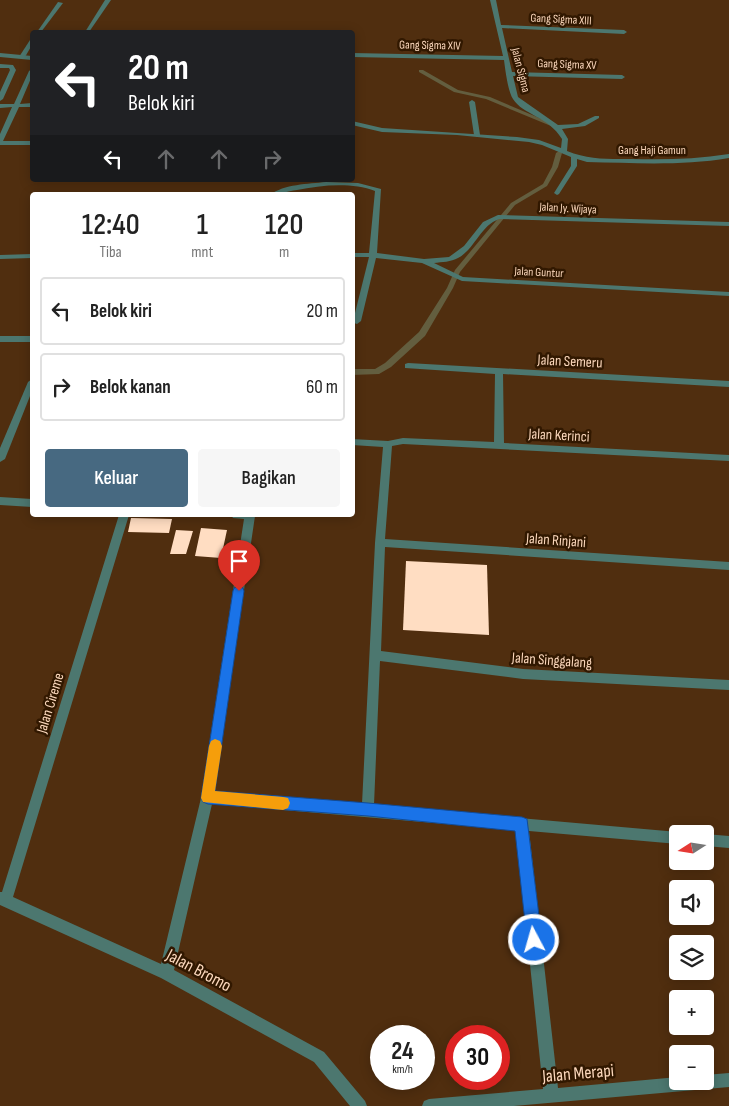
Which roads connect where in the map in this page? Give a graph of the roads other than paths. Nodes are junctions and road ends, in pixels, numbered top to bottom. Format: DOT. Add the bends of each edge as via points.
graph roads {
  1 [pos="108,0"];
  2 [pos="493,0"];
  3 [pos="60,3"];
  4 [pos="498,26"];
  5 [pos="40,30"];
  6 [pos="88,30"];
  7 [pos="624,32"];
  8 [pos="30,45"];
  9 [pos="0,55"];
  10 [pos="355,55"];
  11 [pos="22,57"];
  12 [pos="30,58"];
  13 [pos="506,58"];
  14 [pos="0,66"];
  15 [pos="510,74"];
  16 [pos="30,76"];
  17 [pos="622,77"];
  18 [pos="0,99"];
  19 [pos="472,102"];
  20 [pos="30,105"];
  21 [pos="0,106"];
  22 [pos="17,106"];
  23 [pos="597,117"];
  24 [pos="355,124"];
  25 [pos="558,127"];
  26 [pos="477,135"];
  27 [pos="0,142"];
  28 [pos="30,143"];
  29 [pos="564,151"];
  30 [pos="729,156"];
  31 [pos="574,157"];
  32 [pos="284,192"];
  33 [pos="556,193"];
  34 [pos="729,224"];
  35 [pos="355,255"];
  36 [pos="373,255"];
  37 [pos="0,256"];
  38 [pos="30,256"];
  39 [pos="424,261"];
  40 [pos="729,294"];
  41 [pos="357,321"];
  42 [pos="0,339"];
  43 [pos="30,339"];
  44 [pos="408,366"];
  45 [pos="499,371"];
  46 [pos="729,384"];
  47 [pos="30,387"];
  48 [pos="355,442"];
  49 [pos="388,444"];
  50 [pos="499,446"];
  51 [pos="729,458"];
  52 [pos="0,459"];
  53 [pos="0,501"];
  54 [pos="30,503"];
  55 [pos="123,517"];
  56 [pos="250,517"];
  57 [pos="380,543"];
  58 [pos="729,566"];
  59 [pos="374,655"];
  60 [pos="729,685"];
  61 [pos="208,798"];
  62 [pos="368,810"];
  63 [pos="522,824"];
  64 [pos="669,837"];
  65 [pos="714,841"];
  66 [pos="729,842"];
  67 [pos="3,899"];
  68 [pos="166,973"];
  69 [pos="729,1080"];
  70 [pos="551,1094"];
  71 [pos="360,1106"];
  72 [pos="429,1106"];
  1 -- 6 [label="street"];
  2 -- 4 [label="street, Jalan Sigma"];
  3 -- 5 [label="street"];
  4 -- 7 [label="street, Gang Sigma XIII"];
  4 -- 13 [label="street, Jalan Sigma"];
  8 -- 11 [label="street"];
  9 -- 11 [label="street"];
  10 -- 13 [label="street, Gang Sigma XIV"];
  11 -- 12 [label="street"];
  13 -- 15 [label="street, Jalan Sigma"];
  14 -- 18 [label="street" via="11,66 13,70"];
  15 -- 17 [label="street, Gang Sigma XV"];
  15 -- 25 [label="street, Jalan Sigma" via="515,98"];
  16 -- 22 [label="street"];
  19 -- 26 [label="street"];
  20 -- 22 [label="street"];
  21 -- 22 [label="street"];
  22 -- 27 [label="street"];
  23 -- 25 [label="street" via="579,127"];
  24 -- 26 [label="street" via="389,130"];
  25 -- 29 [label="street" via="565,139"];
  26 -- 29 [label="street" via="544,143"];
  27 -- 28 [label="street"];
  29 -- 31 [label="street"];
  30 -- 31 [label="street, Gang Haji Gamun" via="667,162 618,162"];
  31 -- 33 [label="street" via="574,166"];
  32 -- 36 [label="street" via="305,186 362,184 379,190"];
  34 -- 39 [label="street, Jalan Jy. Wijaya" via="498,217 488,220 460,254 453,258"];
  35 -- 36 [label="street, Jalan Guntur"];
  36 -- 39 [label="street, Jalan Guntur"];
  36 -- 41 [label="street"];
  37 -- 38 [label="street"];
  39 -- 40 [label="street, Jalan Guntur" via="462,279"];
  42 -- 43 [label="street"];
  44 -- 45 [label="street, Jalan Semeru"];
  45 -- 46 [label="street, Jalan Semeru"];
  45 -- 50 [label="street"];
  47 -- 52 [label="street"];
  48 -- 49 [label="street, Jalan Kerinci"];
  49 -- 50 [label="street, Jalan Kerinci" via="403,441"];
  49 -- 57 [label="street"];
  50 -- 51 [label="street, Jalan Kerinci"];
  53 -- 54 [label="street"];
  55 -- 67 [label="street, Jalan Cireme"];
  56 -- 61 [label="street"];
  57 -- 58 [label="street, Jalan Rinjani"];
  57 -- 59 [label="street"];
  59 -- 60 [label="street, Jalan Singgalang" via="523,674"];
  59 -- 62 [label="street"];
  61 -- 62 [label="street"];
  61 -- 68 [label="street"];
  62 -- 63 [label="street"];
  63 -- 64 [label="street"];
  63 -- 70 [label="street"];
  65 -- 66 [label="street"];
  67 -- 68 [label="street, Jalan Bromo"];
  68 -- 71 [label="street, Jalan Bromo" via="319,1057"];
  69 -- 70 [label="street, Jalan Merapi"];
  70 -- 72 [label="street, Jalan Merapi"];
}
